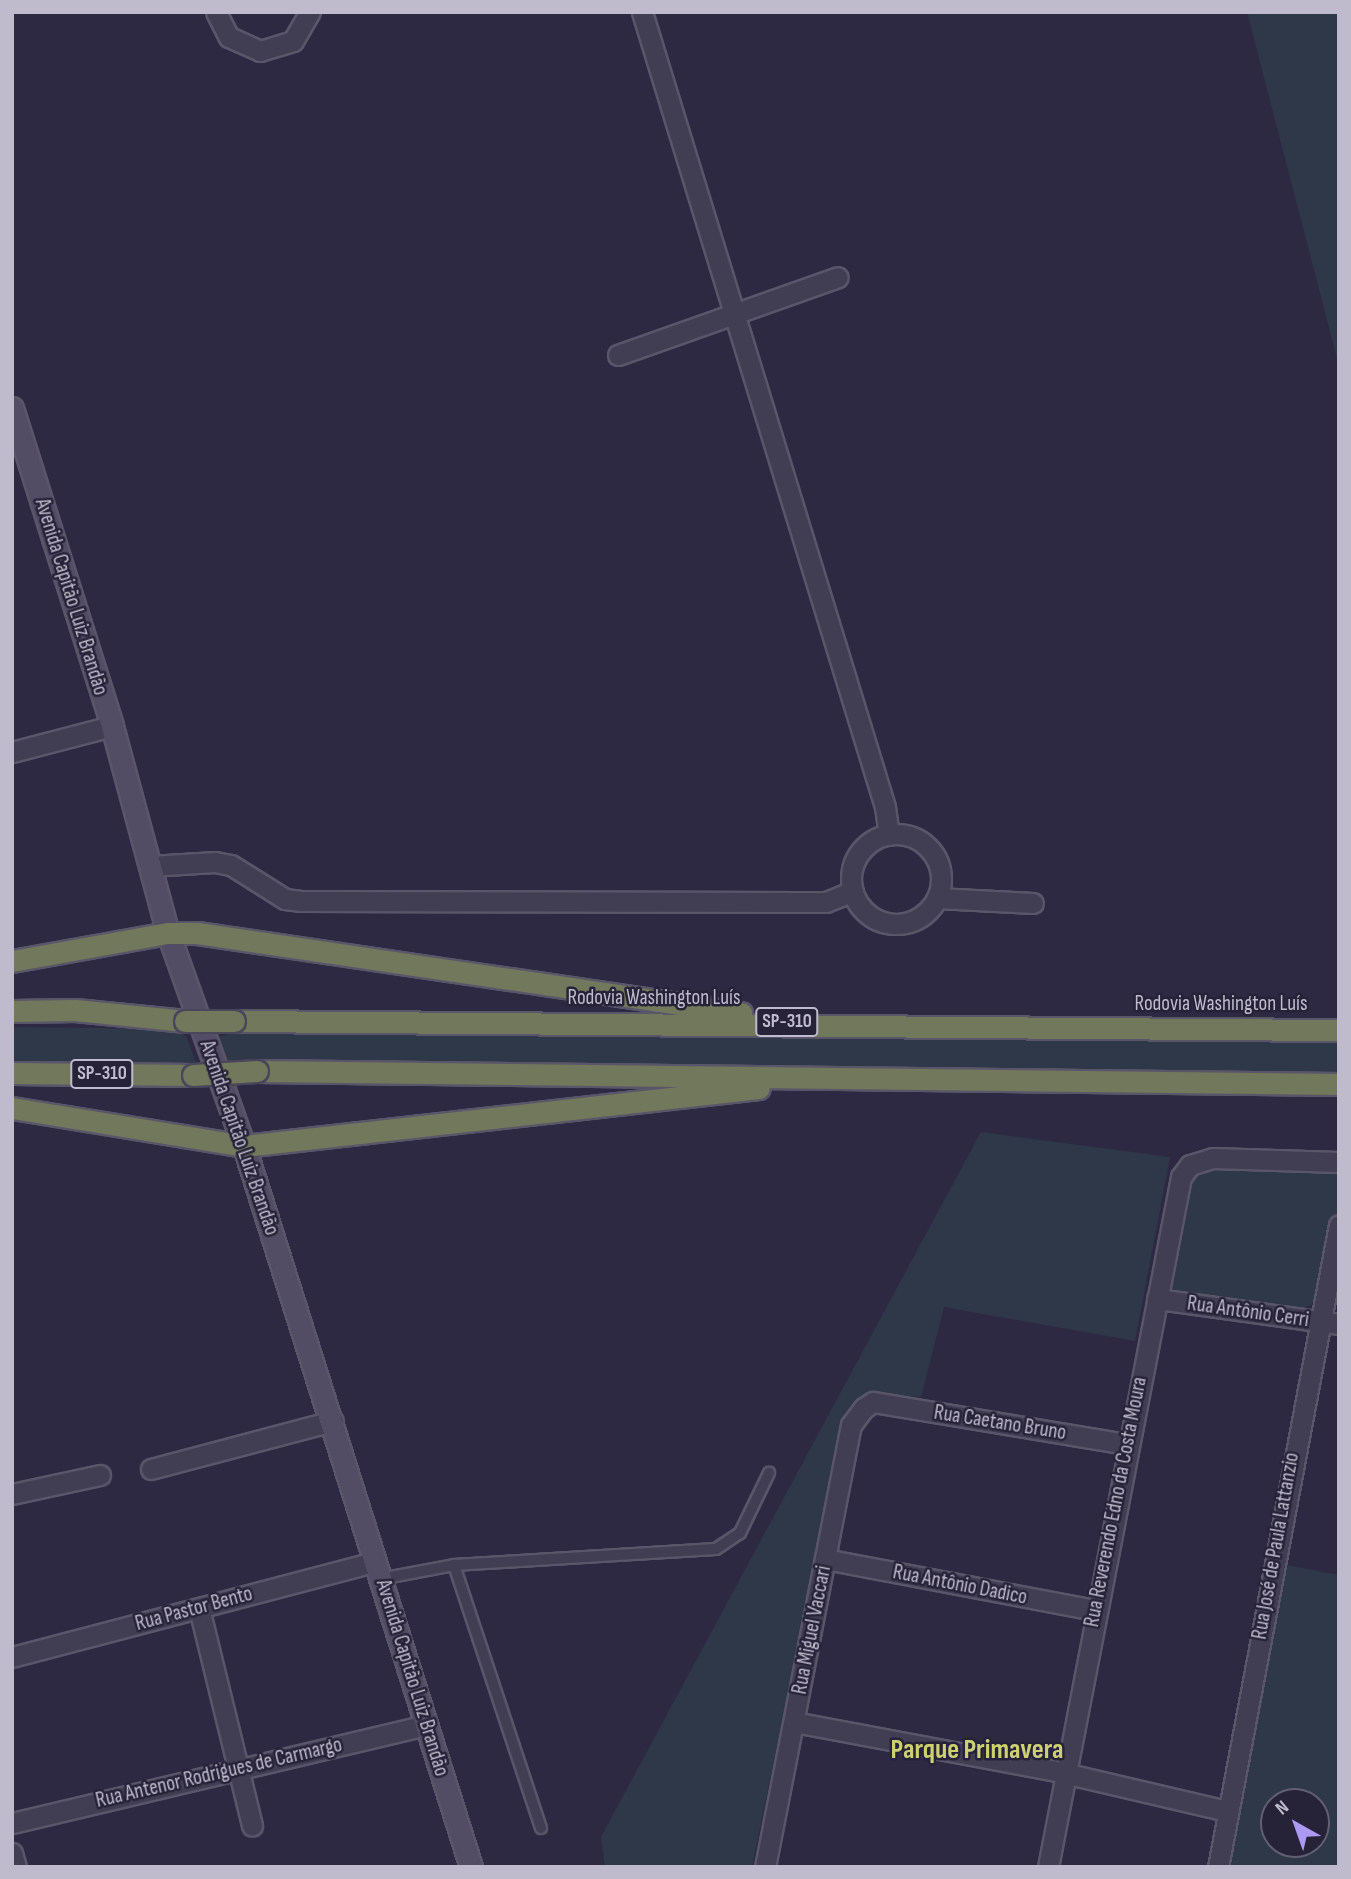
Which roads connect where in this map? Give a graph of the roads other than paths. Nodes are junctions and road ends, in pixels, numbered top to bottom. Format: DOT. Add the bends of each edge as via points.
graph roads {
  1 [pos="216,12"];
  2 [pos="310,12"];
  3 [pos="642,12"];
  4 [pos="838,278"];
  5 [pos="733,311"];
  6 [pos="618,355"];
  7 [pos="12,408"];
  8 [pos="112,726"];
  9 [pos="12,752"];
  10 [pos="889,835"];
  11 [pos="150,866"];
  12 [pos="853,891"];
  13 [pos="937,898"];
  14 [pos="1032,903"];
  15 [pos="168,933"];
  16 [pos="12,961"];
  17 [pos="12,1011"];
  18 [pos="791,1022"];
  19 [pos="1339,1030"];
  20 [pos="12,1073"];
  21 [pos="842,1078"];
  22 [pos="1339,1084"];
  23 [pos="12,1108"];
  24 [pos="244,1146"];
  25 [pos="1339,1163"];
  26 [pos="1339,1225"];
  27 [pos="1157,1299"];
  28 [pos="1317,1322"];
  29 [pos="1339,1324"];
  30 [pos="873,1402"];
  31 [pos="333,1421"];
  32 [pos="1127,1444"];
  33 [pos="151,1469"];
  34 [pos="769,1473"];
  35 [pos="100,1475"];
  36 [pos="12,1494"];
  37 [pos="825,1559"];
  38 [pos="454,1565"];
  39 [pos="378,1570"];
  40 [pos="199,1608"];
  41 [pos="1095,1610"];
  42 [pos="12,1657"];
  43 [pos="794,1722"];
  44 [pos="426,1725"];
  45 [pos="238,1767"];
  46 [pos="1065,1774"];
  47 [pos="1227,1811"];
  48 [pos="12,1823"];
  49 [pos="252,1826"];
  50 [pos="541,1828"];
  51 [pos="12,1853"];
  52 [pos="16,1867"];
  53 [pos="471,1867"];
  54 [pos="765,1867"];
  55 [pos="1048,1867"];
  56 [pos="1217,1867"];
  1 -- 2 [label="street" via="229,37 260,51 293,41"];
  3 -- 5 [label="street"];
  4 -- 5 [label="street"];
  5 -- 6 [label="street"];
  5 -- 10 [label="street" via="886,807"];
  7 -- 8 [label="main road, Avenida Capitão Luiz Brandão"];
  8 -- 9 [label="street"];
  8 -- 11 [label="main road, Avenida Capitão Luiz Brandão"];
  10 -- 12 [label="street" via="861,851 852,870"];
  10 -- 13 [label="street" via="911,836 935,856 941,877"];
  11 -- 12 [label="street" via="231,865 285,899 301,901 826,902"];
  11 -- 15 [label="main road, Avenida Capitão Luiz Brandão"];
  12 -- 13 [label="street" via="864,910 892,923 923,914"];
  13 -- 14 [label="street"];
  15 -- 16 [label="highway"];
  15 -- 18 [label="highway" via="408,962"];
  15 -- 24 [label="main road, Avenida Capitão Luiz Brandão"];
  17 -- 18 [label="highway, Rodovia Washington Luís / SP-310, bridge" via="75,1010 185,1021"];
  18 -- 19 [label="highway, Rodovia Washington Luís / SP-310"];
  20 -- 21 [label="highway, SP-310, bridge"];
  21 -- 22 [label="highway, SP-310"];
  21 -- 24 [label="highway"];
  23 -- 24 [label="highway"];
  24 -- 31 [label="main road, Avenida Capitão Luiz Brandão"];
  25 -- 27 [label="street, Rua Reverendo Edno da Costa Moura" via="1213,1158 1190,1166 1181,1177"];
  26 -- 28 [label="street, Rua José de Paula Lattanzio"];
  27 -- 28 [label="street, Rua Antônio Cerri"];
  27 -- 32 [label="street, Rua Reverendo Edno da Costa Moura"];
  28 -- 29 [label="street, Rua Antônio Cerri"];
  28 -- 47 [label="street, Rua José de Paula Lattanzio"];
  30 -- 32 [label="street, Rua Caetano Bruno"];
  30 -- 37 [label="street, Rua Miguel Vaccari" via="851,1425"];
  31 -- 33 [label="street"];
  31 -- 39 [label="main road, Avenida Capitão Luiz Brandão"];
  32 -- 41 [label="street, Rua Reverendo Edno da Costa Moura"];
  34 -- 38 [label="lane" via="740,1533 716,1549"];
  35 -- 36 [label="street"];
  37 -- 41 [label="street, Rua Antônio Dadico"];
  37 -- 43 [label="street, Rua Miguel Vaccari"];
  38 -- 39 [label="lane"];
  38 -- 50 [label="lane"];
  39 -- 40 [label="street, Rua Pastor Bento"];
  39 -- 44 [label="main road, Avenida Capitão Luiz Brandão"];
  40 -- 42 [label="street, Rua Pastor Bento"];
  40 -- 45 [label="street"];
  41 -- 46 [label="street, Rua Reverendo Edno da Costa Moura"];
  43 -- 46 [label="street"];
  43 -- 54 [label="street, Rua Miguel Vaccari"];
  44 -- 45 [label="street, Rua Antenor Rodrigues de Carmargo"];
  44 -- 53 [label="main road, Avenida Capitão Luiz Brandão"];
  45 -- 48 [label="street, Rua Antenor Rodrigues de Carmargo"];
  45 -- 49 [label="street"];
  46 -- 47 [label="street"];
  46 -- 55 [label="street, Rua Reverendo Edno da Costa Moura"];
  47 -- 56 [label="street, Rua José de Paula Lattanzio"];
  51 -- 52 [label="street"];
}
